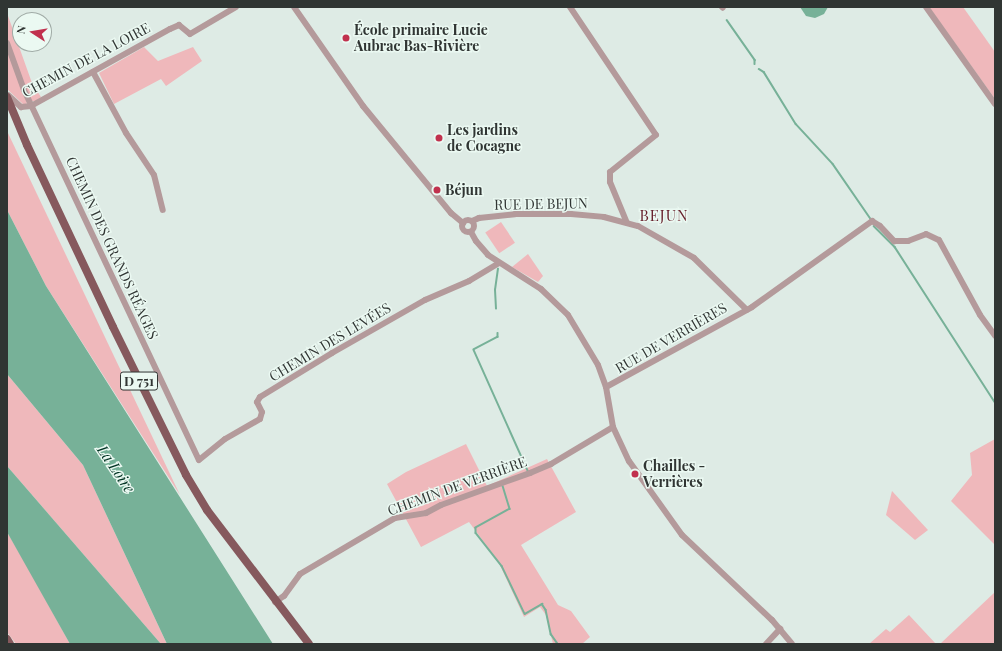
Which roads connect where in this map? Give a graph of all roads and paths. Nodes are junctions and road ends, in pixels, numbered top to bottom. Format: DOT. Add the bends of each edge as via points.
graph roads {
  1 [pos="236,7"];
  2 [pos="294,7"];
  3 [pos="570,7"];
  4 [pos="926,7"];
  5 [pos="7,43"];
  6 [pos="93,72"];
  7 [pos="7,96"];
  8 [pos="995,104"];
  9 [pos="32,106"];
  10 [pos="163,210"];
  11 [pos="472,221"];
  12 [pos="462,223"];
  13 [pos="627,223"];
  14 [pos="471,232"];
  15 [pos="499,263"];
  16 [pos="747,310"];
  17 [pos="995,336"];
  18 [pos="606,387"];
  19 [pos="613,427"];
  20 [pos="199,460"];
  21 [pos="275,602"];
  22 [pos="780,629"];
  23 [pos="7,639"];
  24 [pos="10,644"];
  25 [pos="309,644"];
  26 [pos="766,644"];
  27 [pos="792,644"];
  1 -- 6 [label="street, CHEMIN DE LA LOIRE" via="190,34 179,25"];
  2 -- 12 [label="street" via="362,106"];
  3 -- 13 [label="street" via="654,128 656,135 610,172 610,182"];
  4 -- 8 [label="street"];
  5 -- 9 [label="street, CHEMIN DES GRANDS RÉAGES"];
  6 -- 9 [label="street, CHEMIN DE LA LOIRE"];
  6 -- 10 [label="street" via="126,133 154,175"];
  7 -- 9 [label="street, CHEMIN DE LA LOIRE" via="21,107"];
  7 -- 21 [label="main road, D 751" via="27,145 186,475 207,510"];
  9 -- 20 [label="street, CHEMIN DES GRANDS RÉAGES"];
  11 -- 12 [label="street" via="466,220"];
  11 -- 13 [label="street, RUE DE BEJUN" via="488,216 546,213 591,215"];
  11 -- 14 [label="street" via="474,227"];
  12 -- 14 [label="street" via="464,232"];
  13 -- 16 [label="street, RUE DE BEJUN" via="644,229 694,258"];
  14 -- 15 [label="street" via="480,246"];
  15 -- 18 [label="street" via="554,298 582,335"];
  15 -- 20 [label="street, CHEMIN DES LEVÉES" via="469,281 424,300 258,399 257,405 262,412 260,419 225,439"];
  16 -- 17 [label="street, RUE DE VERRIÈRES" via="872,221 894,241 908,241 926,234 939,240 980,315"];
  16 -- 18 [label="street, RUE DE VERRIÈRES"];
  18 -- 19 [label="street"];
  19 -- 21 [label="street, CHEMIN DE VERRIÈRE" via="551,464 530,473 441,504 426,513 395,518 300,574 284,596"];
  19 -- 22 [label="street" via="623,450 682,535"];
  21 -- 25 [label="main road, D 751"];
  22 -- 26 [label="street"];
  22 -- 27 [label="street"];
  23 -- 24 [label="main road"];
}
